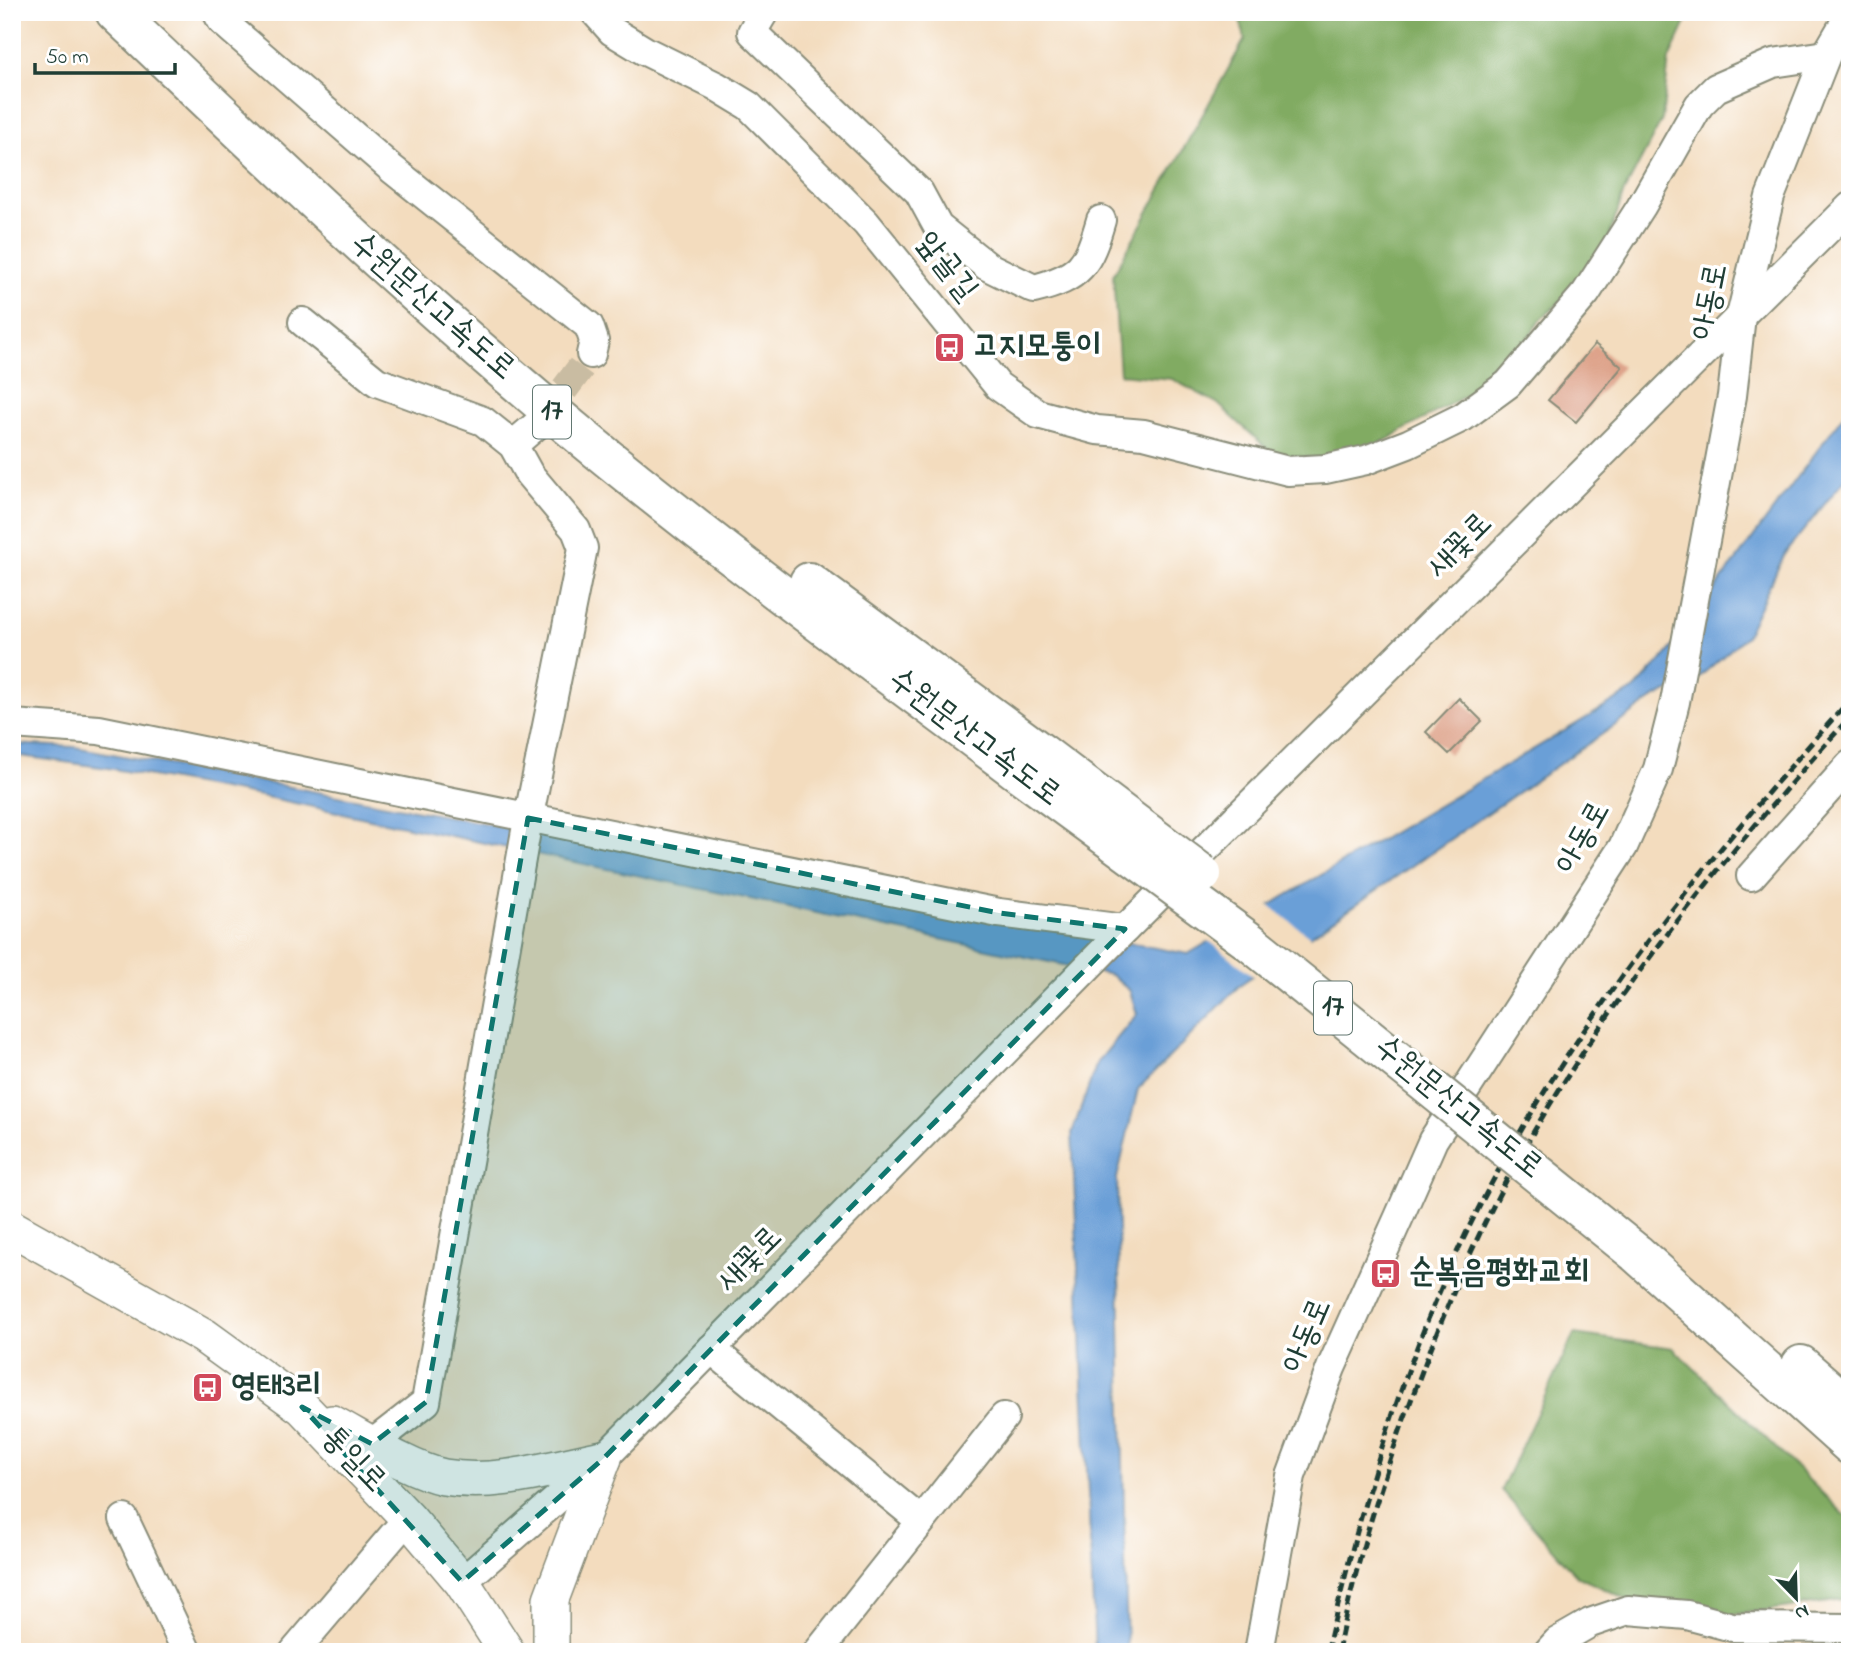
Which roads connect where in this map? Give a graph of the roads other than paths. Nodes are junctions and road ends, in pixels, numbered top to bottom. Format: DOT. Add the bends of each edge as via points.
graph roads {
  1 [pos="114,12"];
  2 [pos="150,12"];
  3 [pos="217,12"];
  4 [pos="595,12"];
  5 [pos="764,12"];
  6 [pos="1850,14"];
  7 [pos="1826,55"];
  8 [pos="1850,207"];
  9 [pos="1101,220"];
  10 [pos="1741,316"];
  11 [pos="303,322"];
  12 [pos="591,354"];
  13 [pos="539,423"];
  14 [pos="513,445"];
  15 [pos="12,724"];
  16 [pos="1032,765"];
  17 [pos="1850,765"];
  18 [pos="528,821"];
  19 [pos="1752,876"];
  20 [pos="1122,932"];
  21 [pos="12,1228"];
  22 [pos="1645,1244"];
  23 [pos="711,1349"];
  24 [pos="302,1406"];
  25 [pos="1850,1408"];
  26 [pos="1004,1417"];
  27 [pos="372,1444"];
  28 [pos="1850,1445"];
  29 [pos="604,1458"];
  30 [pos="408,1518"];
  31 [pos="124,1519"];
  32 [pos="921,1521"];
  33 [pos="462,1582"];
  34 [pos="1850,1628"];
  35 [pos="187,1652"];
  36 [pos="295,1652"];
  37 [pos="507,1652"];
  38 [pos="551,1652"];
  39 [pos="818,1652"];
  40 [pos="1259,1652"];
  41 [pos="1548,1652"];
  1 -- 16 [label="highway, 수원문산고속도로 / 17" via="353,238 577,433 761,579"];
  2 -- 16 [label="highway, 수원문산고속도로 / 17" via="237,97 580,403"];
  3 -- 12 [label="street" via="392,169 589,326 594,341"];
  4 -- 7 [label="street, 앞골길" via="612,31 748,106 866,223 998,386 1038,414 1097,430 1144,434 1288,471 1366,460 1463,417 1508,384 1586,293 1699,105 1716,88 1773,63"];
  5 -- 9 [label="street" via="752,32 919,192 938,227 987,266 1034,289 1066,281 1091,255"];
  6 -- 7 [label="street, 아동로"];
  7 -- 10 [label="street, 아동로" via="1770,197"];
  8 -- 10 [label="street, 새꽃로"];
  10 -- 20 [label="street, 새꽃로"];
  10 -- 40 [label="street, 아동로" via="1732,396 1675,702 1658,769 1623,847 1433,1140 1331,1368 1292,1476"];
  11 -- 14 [label="street" via="377,382 483,421"];
  13 -- 14 [label="street"];
  14 -- 18 [label="street" via="529,474 576,530 583,548"];
  15 -- 18 [label="street" via="99,730"];
  16 -- 22 [label="highway, 수원문산고속도로 / 17, bridge" via="1250,942"];
  17 -- 19 [label="street"];
  18 -- 20 [label="street" via="999,913"];
  18 -- 27 [label="street" via="426,1402"];
  20 -- 23 [label="street, 새꽃로"];
  21 -- 24 [label="main road, 통일로" via="204,1336"];
  22 -- 25 [label="highway, 수원문산고속도로 / 17"];
  22 -- 28 [label="highway, 수원문산고속도로 / 17"];
  23 -- 29 [label="street, 새꽃로"];
  23 -- 32 [label="street"];
  24 -- 27 [label="main road"];
  24 -- 30 [label="main road, 통일로"];
  26 -- 32 [label="street"];
  27 -- 29 [label="main road" via="442,1477 493,1480"];
  29 -- 33 [label="street, 새꽃로"];
  29 -- 38 [label="main road" via="551,1599"];
  30 -- 33 [label="main road, 통일로"];
  30 -- 36 [label="street"];
  31 -- 35 [label="street"];
  32 -- 39 [label="street"];
  33 -- 37 [label="main road, 통일로"];
  34 -- 41 [label="street" via="1732,1627 1687,1615 1628,1611 1590,1623 1556,1642"];
}
